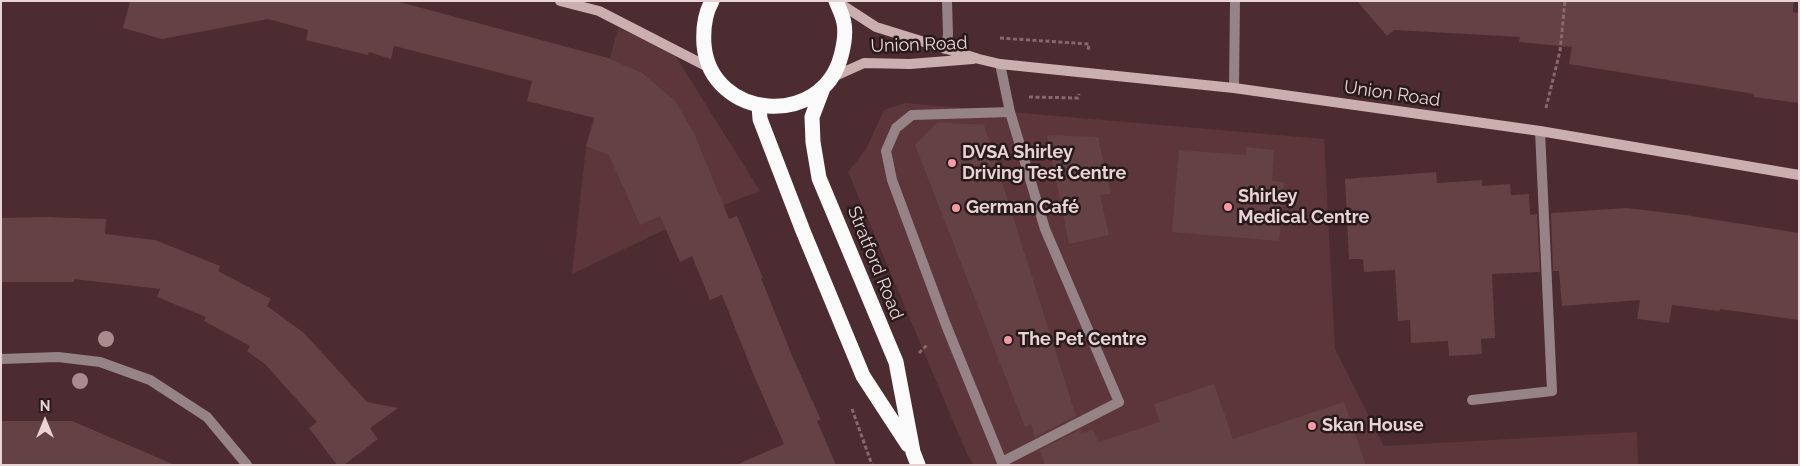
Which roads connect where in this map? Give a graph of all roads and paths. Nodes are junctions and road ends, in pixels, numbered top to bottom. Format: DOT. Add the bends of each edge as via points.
graph roads {
  1 [pos="560,1"];
  2 [pos="712,1"];
  3 [pos="836,1"];
  4 [pos="947,1"];
  5 [pos="1235,1"];
  6 [pos="1566,1"];
  7 [pos="995,38"];
  8 [pos="945,49"];
  9 [pos="979,59"];
  10 [pos="1000,64"];
  11 [pos="710,68"];
  12 [pos="1083,72"];
  13 [pos="828,83"];
  14 [pos="1234,88"];
  15 [pos="759,106"];
  16 [pos="1010,112"];
  17 [pos="1540,131"];
  18 [pos="1799,175"];
  19 [pos="1,359"];
  20 [pos="1472,400"];
  21 [pos="915,458"];
  22 [pos="1002,463"];
  23 [pos="247,465"];
  1 -- 11 [label="street" via="600,11"];
  2 -- 11 [label="highway" via="703,30 705,56"];
  3 -- 8 [label="street, Union Road" via="876,27"];
  3 -- 13 [label="highway, Stratford Road" via="844,22 845,41 838,68"];
  4 -- 8 [label="street"];
  5 -- 14 [label="street"];
  6 -- 17 [label="path" via="1560,51"];
  7 -- 12 [label="path" via="1089,44"];
  8 -- 9 [label="street, Union Road"];
  9 -- 10 [label="street, Union Road"];
  9 -- 13 [label="street, Union Road" via="910,64 864,63"];
  10 -- 12 [label="street, Union Road"];
  10 -- 16 [label="street"];
  11 -- 15 [label="highway" via="723,86 741,100"];
  12 -- 14 [label="street, Union Road"];
  12 -- 16 [label="path" via="1078,98 1014,97"];
  13 -- 15 [label="highway" via="807,100 783,107"];
  13 -- 21 [label="highway, Stratford Road" via="812,117 819,178 896,362"];
  14 -- 17 [label="street, Union Road"];
  15 -- 21 [label="highway, Stratford Road" via="760,119 803,231 863,376"];
  16 -- 22 [label="street" via="1045,229 1119,402"];
  16 -- 22 [label="street" via="912,115 896,128 886,151 892,180"];
  17 -- 18 [label="street, Union Road"];
  17 -- 20 [label="street" via="1552,391"];
  19 -- 23 [label="street" via="58,357 100,362 150,380 207,417"];
}
